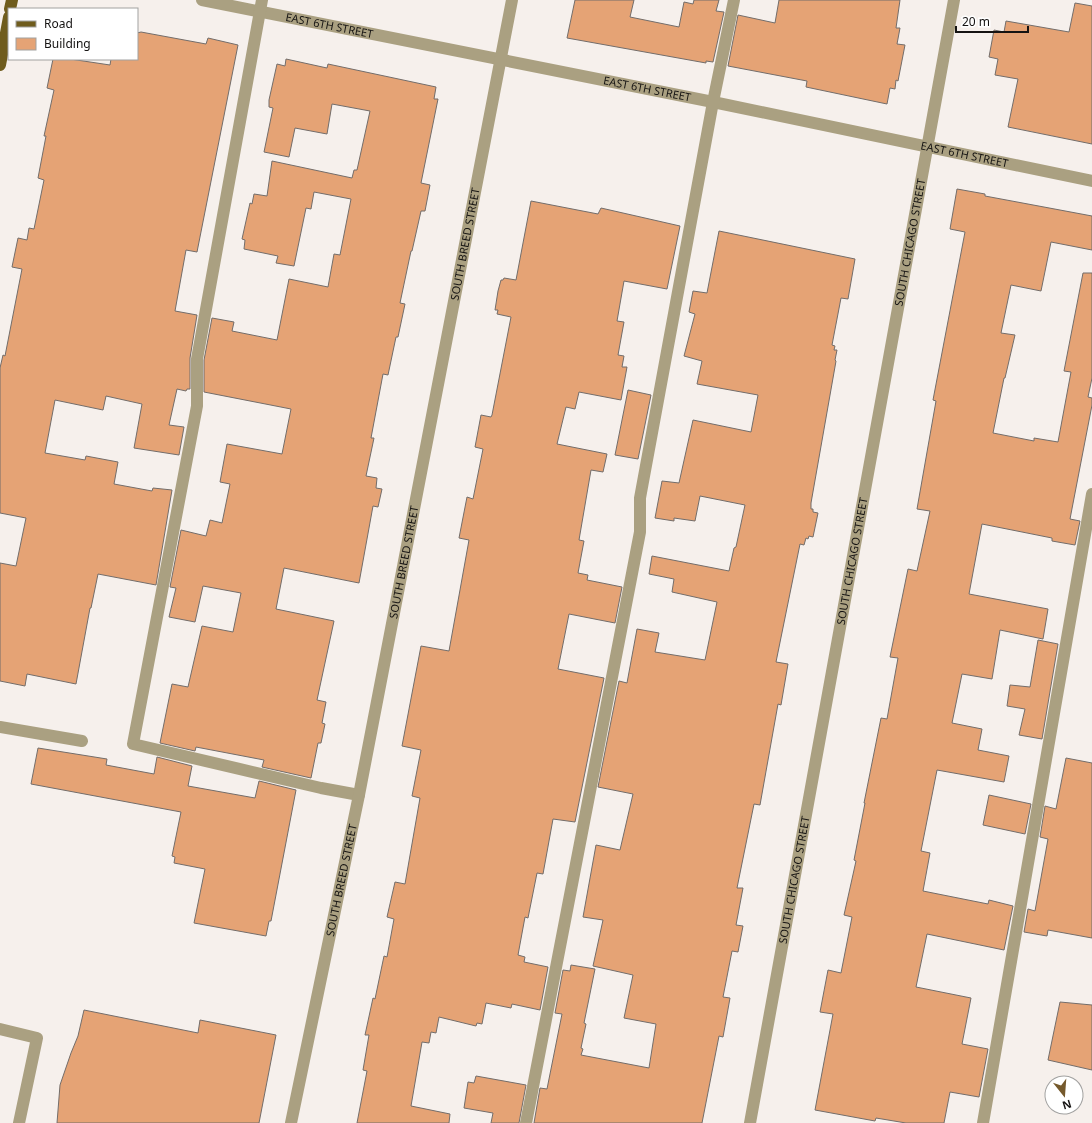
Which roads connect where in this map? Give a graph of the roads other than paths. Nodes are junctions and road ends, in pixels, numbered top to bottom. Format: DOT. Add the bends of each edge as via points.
graph roads {
  1 [pos="202,0"];
  2 [pos="512,0"];
  3 [pos="734,0"];
  4 [pos="954,0"];
  5 [pos="261,6"];
  6 [pos="8,22"];
  7 [pos="501,59"];
  8 [pos="0,65"];
  9 [pos="713,102"];
  10 [pos="927,147"];
  11 [pos="1092,181"];
  12 [pos="1092,494"];
  13 [pos="0,727"];
  14 [pos="82,741"];
  15 [pos="359,795"];
  16 [pos="0,1029"];
  17 [pos="19,1123"];
  18 [pos="291,1123"];
  19 [pos="526,1123"];
  20 [pos="750,1123"];
  21 [pos="983,1123"];
  1 -- 5 [label="street, EAST 6TH STREET"];
  2 -- 7 [label="street, SOUTH BREED STREET"];
  3 -- 9 [label="street"];
  4 -- 10 [label="street, SOUTH CHICAGO STREET"];
  5 -- 7 [label="street, EAST 6TH STREET"];
  5 -- 15 [label="street" via="197,358 197,406 133,744"];
  6 -- 8 [label="main road"];
  7 -- 9 [label="street, EAST 6TH STREET"];
  7 -- 15 [label="street, SOUTH BREED STREET"];
  9 -- 10 [label="street, EAST 6TH STREET"];
  9 -- 19 [label="street" via="640,498 640,532"];
  10 -- 11 [label="street, EAST 6TH STREET"];
  10 -- 20 [label="street, SOUTH CHICAGO STREET"];
  12 -- 21 [label="street"];
  13 -- 14 [label="street"];
  15 -- 18 [label="street, SOUTH BREED STREET"];
  16 -- 17 [label="street" via="37,1038"];
}
